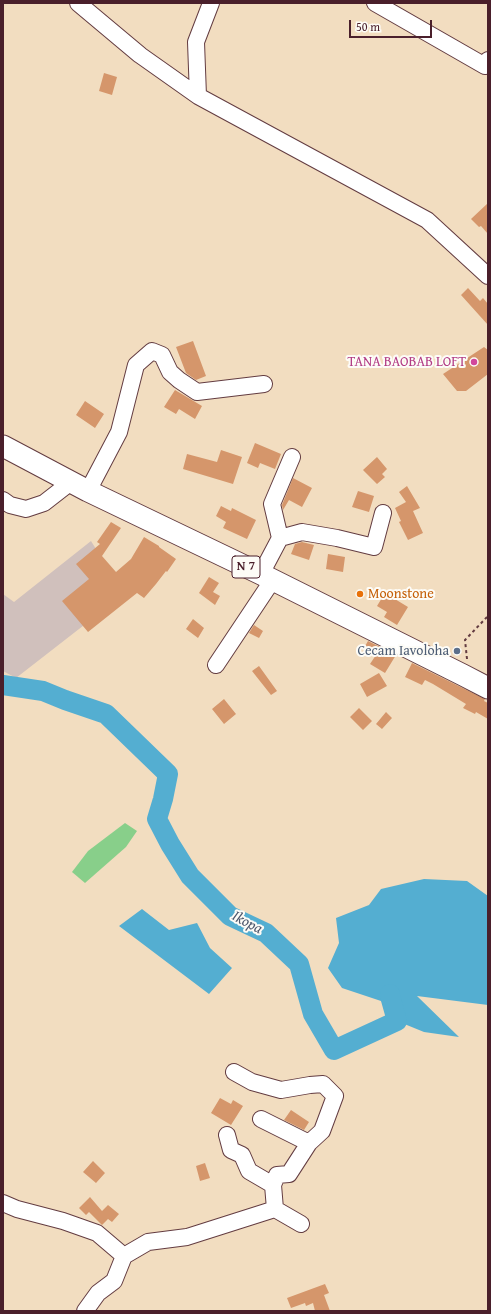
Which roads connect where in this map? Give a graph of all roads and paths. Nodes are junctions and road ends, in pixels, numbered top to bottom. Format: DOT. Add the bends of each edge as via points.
graph roads {
  1 [pos="78,3"];
  2 [pos="211,3"];
  3 [pos="375,3"];
  4 [pos="488,60"];
  5 [pos="198,96"];
  6 [pos="488,276"];
  7 [pos="264,384"];
  8 [pos="3,446"];
  9 [pos="292,457"];
  10 [pos="80,486"];
  11 [pos="3,500"];
  12 [pos="383,513"];
  13 [pos="280,538"];
  14 [pos="267,577"];
  15 [pos="487,617"];
  16 [pos="216,664"];
  17 [pos="463,675"];
  18 [pos="488,688"];
  19 [pos="234,1072"];
  20 [pos="261,1119"];
  21 [pos="227,1135"];
  22 [pos="308,1143"];
  23 [pos="273,1185"];
  24 [pos="3,1203"];
  25 [pos="275,1209"];
  26 [pos="301,1224"];
  27 [pos="124,1256"];
  28 [pos="85,1311"];
  1 -- 5 [label="street" via="140,55"];
  2 -- 5 [label="street" via="196,42"];
  3 -- 4 [label="street" via="484,66"];
  5 -- 6 [label="street" via="428,220"];
  7 -- 10 [label="street" via="197,392 170,372 162,355 152,351 136,365 119,432"];
  8 -- 10 [label="main road, N 7"];
  9 -- 13 [label="street" via="272,504"];
  10 -- 11 [label="street" via="26,509 10,505"];
  10 -- 14 [label="main road, N 7"];
  12 -- 13 [label="street" via="374,546 302,532"];
  13 -- 14 [label="street"];
  14 -- 16 [label="street"];
  14 -- 17 [label="main road, N 7"];
  15 -- 17 [label="path" via="465,640 467,659"];
  17 -- 18 [label="main road, N 7"];
  19 -- 22 [label="street" via="252,1082 281,1090 323,1084 335,1096 322,1131"];
  20 -- 22 [label="street"];
  21 -- 23 [label="street" via="231,1150 242,1155 249,1171"];
  22 -- 23 [label="street" via="289,1174 277,1175"];
  23 -- 25 [label="street"];
  24 -- 27 [label="street" via="97,1232"];
  25 -- 26 [label="street"];
  25 -- 27 [label="street" via="187,1237 148,1242"];
  27 -- 28 [label="street" via="114,1281 98,1293"];
}
